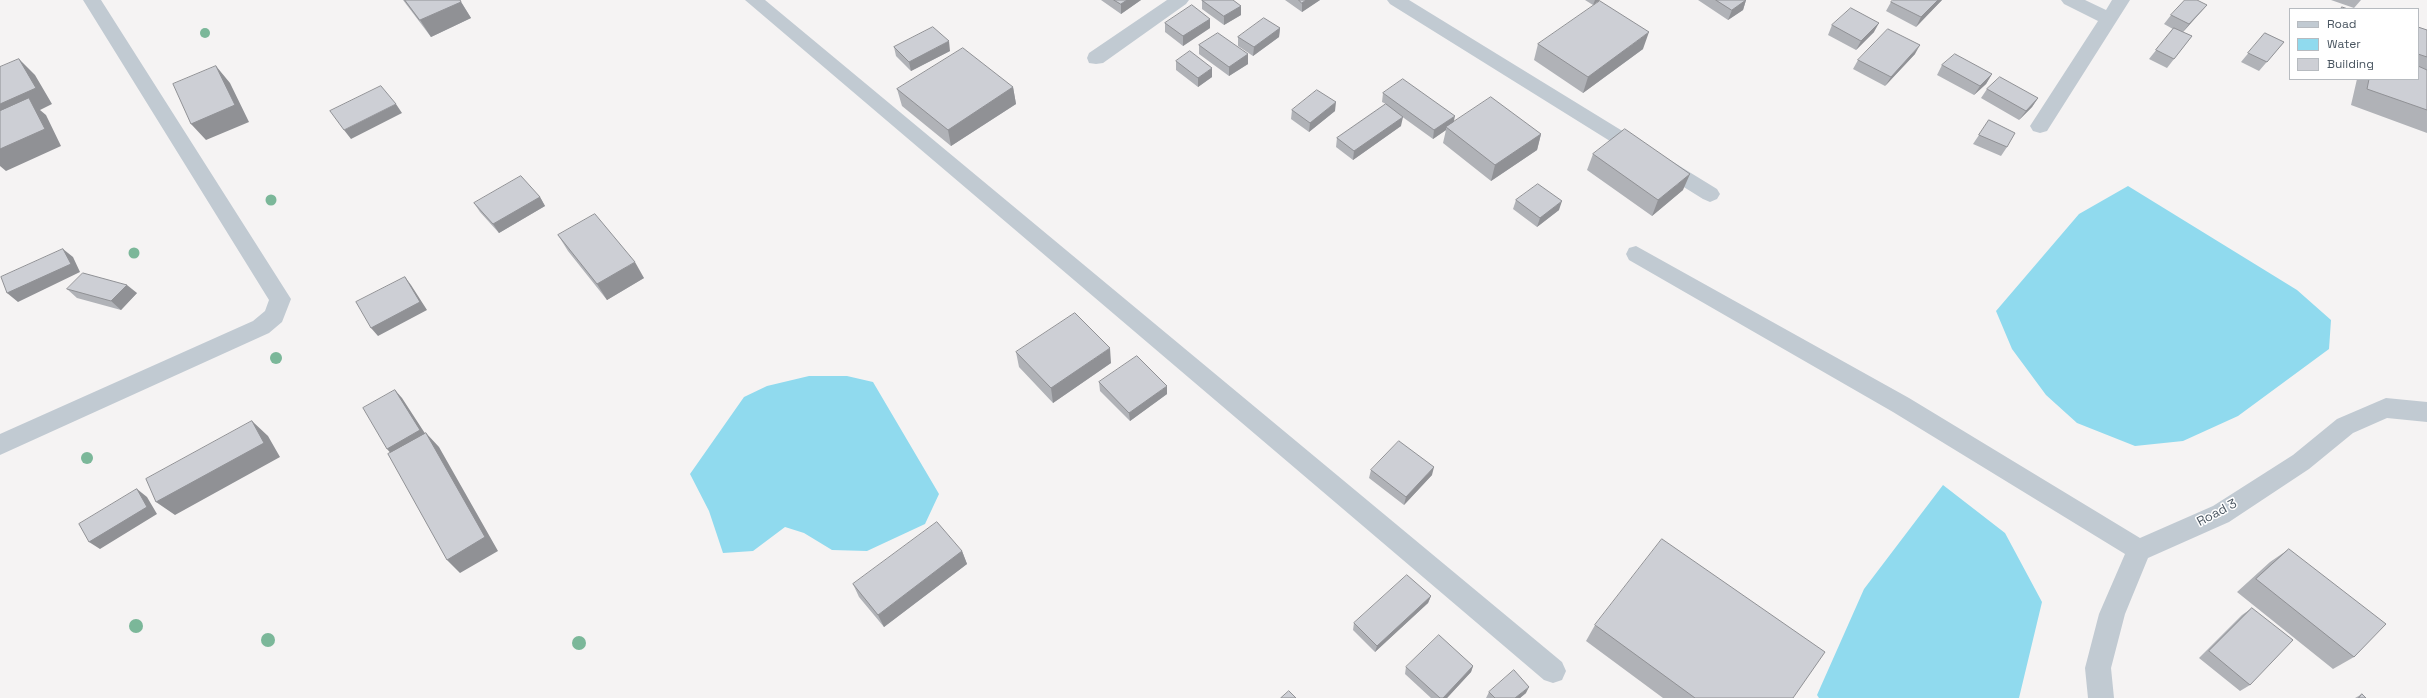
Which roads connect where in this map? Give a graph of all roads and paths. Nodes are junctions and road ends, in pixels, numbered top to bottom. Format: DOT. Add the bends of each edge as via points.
graph roads {
  1 [pos="92,0"];
  2 [pos="754,0"];
  3 [pos="1180,0"];
  4 [pos="1396,0"];
  5 [pos="2070,0"];
  6 [pos="2121,0"];
  7 [pos="2108,18"];
  8 [pos="1096,58"];
  9 [pos="2040,126"];
  10 [pos="1710,194"];
  11 [pos="1636,254"];
  12 [pos="2427,412"];
  13 [pos="0,445"];
  14 [pos="2139,550"];
  15 [pos="1553,671"];
  16 [pos="2101,698"];
  1 -- 13 [label="street" via="280,299 274,316 260,327"];
  2 -- 15 [label="street"];
  3 -- 8 [label="street"];
  4 -- 10 [label="street"];
  5 -- 7 [label="street"];
  6 -- 7 [label="street"];
  7 -- 9 [label="street"];
  11 -- 14 [label="street" via="1901,405"];
  12 -- 14 [label="street, Road 3" via="2386,408 2345,426 2301,462 2221,514"];
  14 -- 16 [label="street" via="2122,586 2100,660 2098,668"];
}
